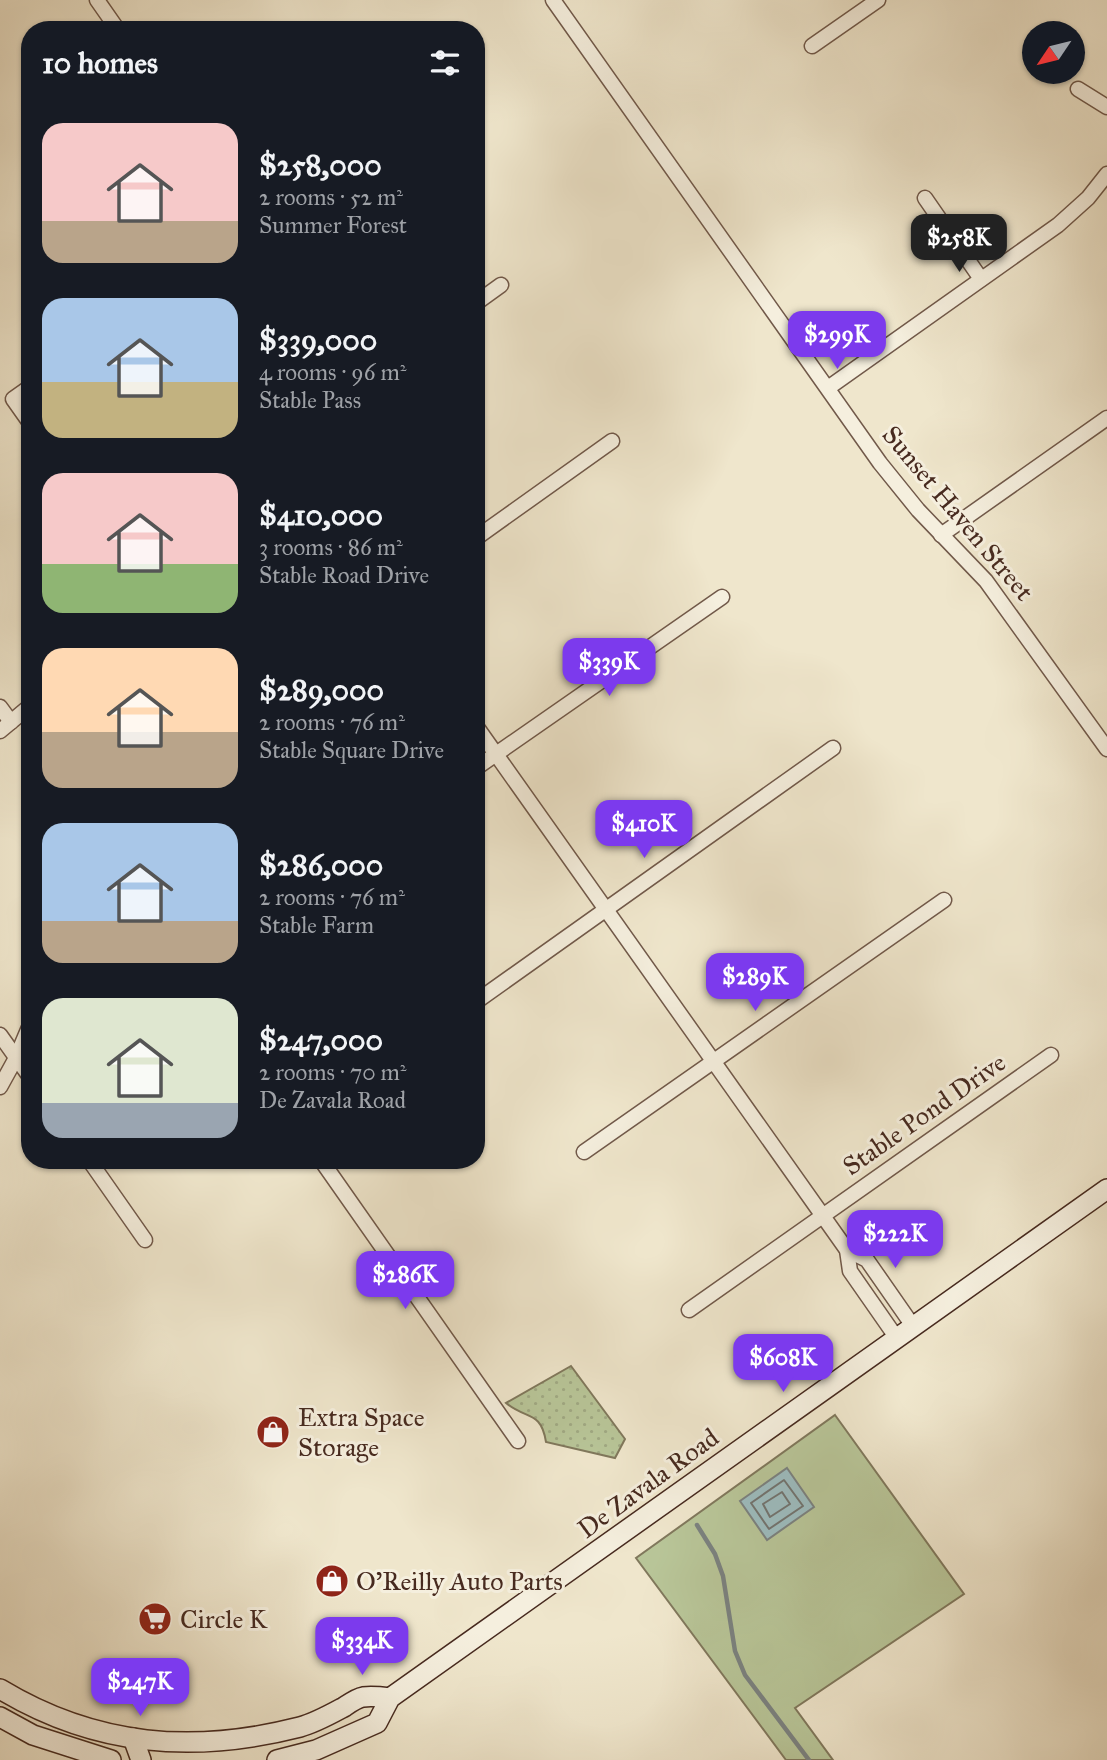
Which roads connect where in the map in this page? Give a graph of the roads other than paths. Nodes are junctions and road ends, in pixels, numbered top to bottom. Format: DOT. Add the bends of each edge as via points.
graph roads {
  1 [pos="97,0"];
  2 [pos="553,0"];
  3 [pos="878,0"];
  4 [pos="112,21"];
  5 [pos="812,46"];
  6 [pos="1078,89"];
  7 [pos="1107,107"];
  8 [pos="1107,174"];
  9 [pos="925,198"];
  10 [pos="981,279"];
  11 [pos="501,285"];
  12 [pos="485,297"];
  13 [pos="828,388"];
  14 [pos="21,393"];
  15 [pos="21,410"];
  16 [pos="1107,418"];
  17 [pos="612,441"];
  18 [pos="485,532"];
  19 [pos="941,535"];
  20 [pos="722,597"];
  21 [pos="0,707"];
  22 [pos="21,713"];
  23 [pos="5,726"];
  24 [pos="485,739"];
  25 [pos="833,748"];
  26 [pos="1107,749"];
  27 [pos="496,755"];
  28 [pos="485,762"];
  29 [pos="944,900"];
  30 [pos="605,909"];
  31 [pos="485,995"];
  32 [pos="0,1035"];
  33 [pos="21,1046"];
  34 [pos="1051,1055"];
  35 [pos="16,1058"];
  36 [pos="715,1063"];
  37 [pos="21,1065"];
  38 [pos="0,1087"];
  39 [pos="584,1153"];
  40 [pos="95,1169"];
  41 [pos="327,1169"];
  42 [pos="1107,1189"];
  43 [pos="823,1216"];
  44 [pos="145,1240"];
  45 [pos="847,1250"];
  46 [pos="689,1310"];
  47 [pos="913,1326"];
  48 [pos="896,1338"];
  49 [pos="518,1441"];
  50 [pos="0,1689"];
  51 [pos="390,1698"];
  52 [pos="0,1717"];
  53 [pos="133,1738"];
  54 [pos="51,1741"];
  55 [pos="74,1760"];
  56 [pos="111,1760"];
  57 [pos="120,1760"];
  58 [pos="141,1760"];
  59 [pos="277,1760"];
  1 -- 4 [label="street"];
  2 -- 13 [label="street, Sunset Haven Street"];
  3 -- 5 [label="street"];
  6 -- 7 [label="street"];
  8 -- 10 [label="street" via="1074,212"];
  9 -- 10 [label="street"];
  10 -- 13 [label="street"];
  11 -- 12 [label="street"];
  13 -- 19 [label="street, Sunset Haven Street" via="880,463"];
  14 -- 15 [label="street" via="13,398"];
  16 -- 19 [label="street"];
  17 -- 18 [label="street"];
  19 -- 26 [label="street, Sunset Haven Street" via="986,581"];
  20 -- 27 [label="street"];
  21 -- 23 [label="street"];
  22 -- 23 [label="street"];
  24 -- 27 [label="street"];
  25 -- 30 [label="street"];
  27 -- 28 [label="street"];
  27 -- 30 [label="street"];
  29 -- 36 [label="street"];
  30 -- 31 [label="street"];
  30 -- 36 [label="street"];
  32 -- 35 [label="street"];
  33 -- 35 [label="street"];
  34 -- 43 [label="street, Stable Pond Drive"];
  35 -- 37 [label="street"];
  35 -- 38 [label="street"];
  36 -- 39 [label="street"];
  36 -- 43 [label="street"];
  40 -- 44 [label="street"];
  41 -- 49 [label="street"];
  42 -- 47 [label="main road, De Zavala Road"];
  43 -- 45 [label="street"];
  43 -- 46 [label="street, Stable Pond Drive"];
  45 -- 47 [label="street" via="867,1259"];
  45 -- 48 [label="street" via="850,1271"];
  47 -- 48 [label="main road, De Zavala Road"];
  48 -- 51 [label="main road, De Zavala Road"];
  50 -- 53 [label="main road" via="60,1718"];
  51 -- 53 [label="main road" via="361,1697 305,1725 235,1741"];
  51 -- 59 [label="main road, De Zavala Road" via="377,1723"];
  52 -- 54 [label="main road"];
  53 -- 57 [label="main road"];
  53 -- 58 [label="main road"];
  54 -- 55 [label="main road"];
  54 -- 56 [label="main road"];
}
